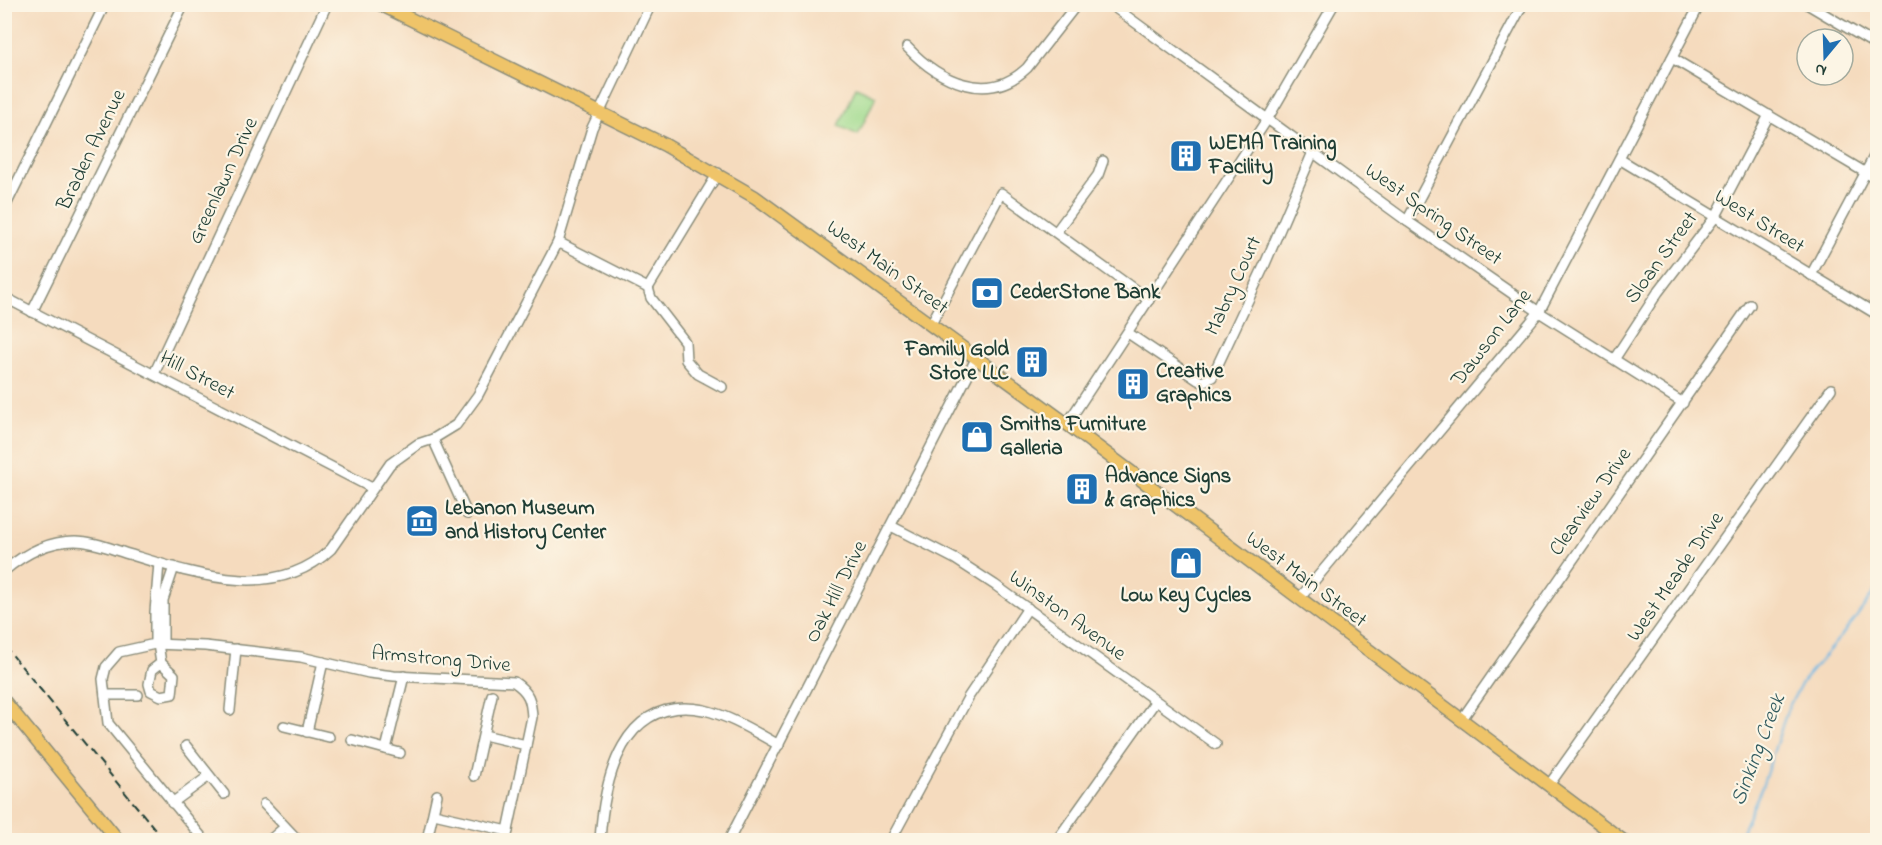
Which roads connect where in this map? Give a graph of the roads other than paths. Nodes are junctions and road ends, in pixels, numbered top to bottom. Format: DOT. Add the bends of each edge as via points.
graph roads {
  1 [pos="105,4"];
  2 [pos="184,4"];
  3 [pos="327,4"];
  4 [pos="380,4"];
  5 [pos="651,4"];
  6 [pos="1077,4"];
  7 [pos="1110,4"];
  8 [pos="1334,4"];
  9 [pos="1523,4"];
  10 [pos="1700,4"];
  11 [pos="1807,4"];
  12 [pos="1878,46"];
  13 [pos="907,47"];
  14 [pos="1672,58"];
  15 [pos="600,112"];
  16 [pos="1769,115"];
  17 [pos="1268,118"];
  18 [pos="1878,149"];
  19 [pos="1313,152"];
  20 [pos="1621,160"];
  21 [pos="1103,161"];
  22 [pos="1865,172"];
  23 [pos="718,173"];
  24 [pos="1878,180"];
  25 [pos="4,209"];
  26 [pos="1716,216"];
  27 [pos="1407,221"];
  28 [pos="1056,232"];
  29 [pos="558,242"];
  30 [pos="1811,275"];
  31 [pos="648,288"];
  32 [pos="4,297"];
  33 [pos="1149,300"];
  34 [pos="1750,305"];
  35 [pos="32,312"];
  36 [pos="1539,312"];
  37 [pos="1878,315"];
  38 [pos="931,324"];
  39 [pos="1128,333"];
  40 [pos="1615,358"];
  41 [pos="976,359"];
  42 [pos="154,374"];
  43 [pos="722,387"];
  44 [pos="1831,389"];
  45 [pos="1683,403"];
  46 [pos="1067,424"];
  47 [pos="433,439"];
  48 [pos="372,488"];
  49 [pos="467,514"];
  50 [pos="891,526"];
  51 [pos="159,563"];
  52 [pos="174,567"];
  53 [pos="4,571"];
  54 [pos="1299,599"];
  55 [pos="1028,608"];
  56 [pos="159,644"];
  57 [pos="236,649"];
  58 [pos="323,662"];
  59 [pos="161,663"];
  60 [pos="404,676"];
  61 [pos="105,695"];
  62 [pos="138,695"];
  63 [pos="492,695"];
  64 [pos="4,701"];
  65 [pos="1155,702"];
  66 [pos="230,710"];
  67 [pos="1462,719"];
  68 [pos="284,726"];
  69 [pos="307,732"];
  70 [pos="484,735"];
  71 [pos="329,737"];
  72 [pos="352,740"];
  73 [pos="1216,744"];
  74 [pos="526,745"];
  75 [pos="779,745"];
  76 [pos="186,746"];
  77 [pos="386,749"];
  78 [pos="399,753"];
  79 [pos="208,776"];
  80 [pos="474,776"];
  81 [pos="1549,785"];
  82 [pos="224,794"];
  83 [pos="437,795"];
  84 [pos="172,803"];
  85 [pos="264,804"];
  86 [pos="434,814"];
  87 [pos="285,827"];
  88 [pos="507,836"];
  89 [pos="118,840"];
  90 [pos="204,840"];
  91 [pos="270,840"];
  92 [pos="298,840"];
  93 [pos="427,840"];
  94 [pos="600,840"];
  95 [pos="729,840"];
  96 [pos="891,840"];
  97 [pos="1057,840"];
  98 [pos="1622,840"];
  1 -- 25 [label="street"];
  2 -- 35 [label="street, Braden Avenue"];
  3 -- 42 [label="street, Greenlawn Drive"];
  4 -- 15 [label="main road, West Main Street"];
  5 -- 15 [label="street"];
  6 -- 13 [label="street" via="1028,68 1000,84 981,87 958,83 932,69"];
  7 -- 17 [label="street, West Spring Street"];
  8 -- 17 [label="street"];
  9 -- 27 [label="street"];
  10 -- 14 [label="street, Dawson Lane"];
  11 -- 12 [label="street"];
  14 -- 16 [label="street"];
  14 -- 20 [label="street, Dawson Lane"];
  15 -- 23 [label="main road, West Main Street"];
  15 -- 29 [label="street" via="584,150"];
  16 -- 22 [label="street"];
  16 -- 26 [label="street, Sloan Street"];
  17 -- 19 [label="street, West Spring Street"];
  17 -- 33 [label="street"];
  18 -- 22 [label="street"];
  19 -- 27 [label="street, West Spring Street"];
  19 -- 39 [label="street, Mabry Court" via="1212,377 1198,380"];
  20 -- 26 [label="street, West Street"];
  20 -- 36 [label="street, Dawson Lane"];
  21 -- 28 [label="street" via="1098,175"];
  22 -- 24 [label="street"];
  22 -- 30 [label="street"];
  23 -- 31 [label="street"];
  23 -- 38 [label="main road, West Main Street" via="784,216"];
  26 -- 30 [label="street, West Street"];
  26 -- 40 [label="street, Sloan Street" via="1658,292"];
  27 -- 36 [label="street, West Spring Street"];
  28 -- 33 [label="street"];
  28 -- 38 [label="street" via="1001,193"];
  29 -- 31 [label="street"];
  29 -- 47 [label="street" via="470,410 456,425"];
  30 -- 37 [label="street, West Street"];
  31 -- 43 [label="street" via="651,298 685,342 686,360 698,374"];
  32 -- 35 [label="street, Hill Street"];
  33 -- 39 [label="street"];
  34 -- 45 [label="street, Clearview Drive"];
  35 -- 42 [label="street, Hill Street"];
  36 -- 40 [label="street, West Spring Street"];
  36 -- 54 [label="street, Dawson Lane"];
  38 -- 41 [label="main road, West Main Street"];
  39 -- 46 [label="street"];
  40 -- 45 [label="street, West Spring Street"];
  41 -- 46 [label="main road, West Main Street"];
  41 -- 50 [label="street, Oak Hill Drive"];
  42 -- 48 [label="street, Hill Street"];
  44 -- 81 [label="street, West Meade Drive"];
  45 -- 67 [label="street, Clearview Drive"];
  46 -- 54 [label="main road, West Main Street"];
  47 -- 48 [label="street" via="404,453"];
  47 -- 49 [label="street"];
  48 -- 52 [label="street" via="331,549 297,573 250,581"];
  50 -- 55 [label="street, Winston Avenue" via="955,559"];
  50 -- 75 [label="street, Oak Hill Drive"];
  51 -- 52 [label="street"];
  51 -- 53 [label="street" via="76,541 33,551"];
  51 -- 56 [label="street" via="154,612"];
  52 -- 56 [label="street" via="163,600"];
  54 -- 67 [label="main road, West Main Street"];
  55 -- 65 [label="street, Winston Avenue"];
  55 -- 96 [label="street" via="969,696"];
  56 -- 57 [label="street, Armstrong Drive"];
  56 -- 59 [label="street"];
  56 -- 61 [label="street, Armstrong Drive" via="119,652 106,667"];
  57 -- 58 [label="street, Armstrong Drive"];
  57 -- 66 [label="street"];
  58 -- 60 [label="street, Armstrong Drive" via="369,673"];
  58 -- 69 [label="street"];
  60 -- 74 [label="street, Armstrong Drive" via="514,682 531,698 532,717"];
  60 -- 77 [label="street"];
  61 -- 62 [label="street"];
  61 -- 84 [label="street, Armstrong Drive" via="112,731"];
  63 -- 70 [label="street"];
  64 -- 89 [label="main road"];
  65 -- 73 [label="street, Winston Avenue"];
  65 -- 97 [label="street"];
  67 -- 81 [label="main road, West Main Street"];
  68 -- 69 [label="street"];
  69 -- 71 [label="street"];
  70 -- 74 [label="street"];
  70 -- 80 [label="street"];
  72 -- 77 [label="street"];
  74 -- 88 [label="street, Armstrong Drive"];
  75 -- 94 [label="street" via="704,710 678,709 646,719 628,736 614,762"];
  75 -- 95 [label="street, Oak Hill Drive"];
  76 -- 79 [label="street"];
  77 -- 78 [label="street"];
  79 -- 82 [label="street"];
  79 -- 84 [label="street"];
  81 -- 98 [label="main road, West Main Street"];
  83 -- 86 [label="street"];
  84 -- 90 [label="street, Armstrong Drive"];
  85 -- 87 [label="street"];
  86 -- 88 [label="street"];
  86 -- 93 [label="street"];
  87 -- 91 [label="street"];
  87 -- 92 [label="street"];
}
